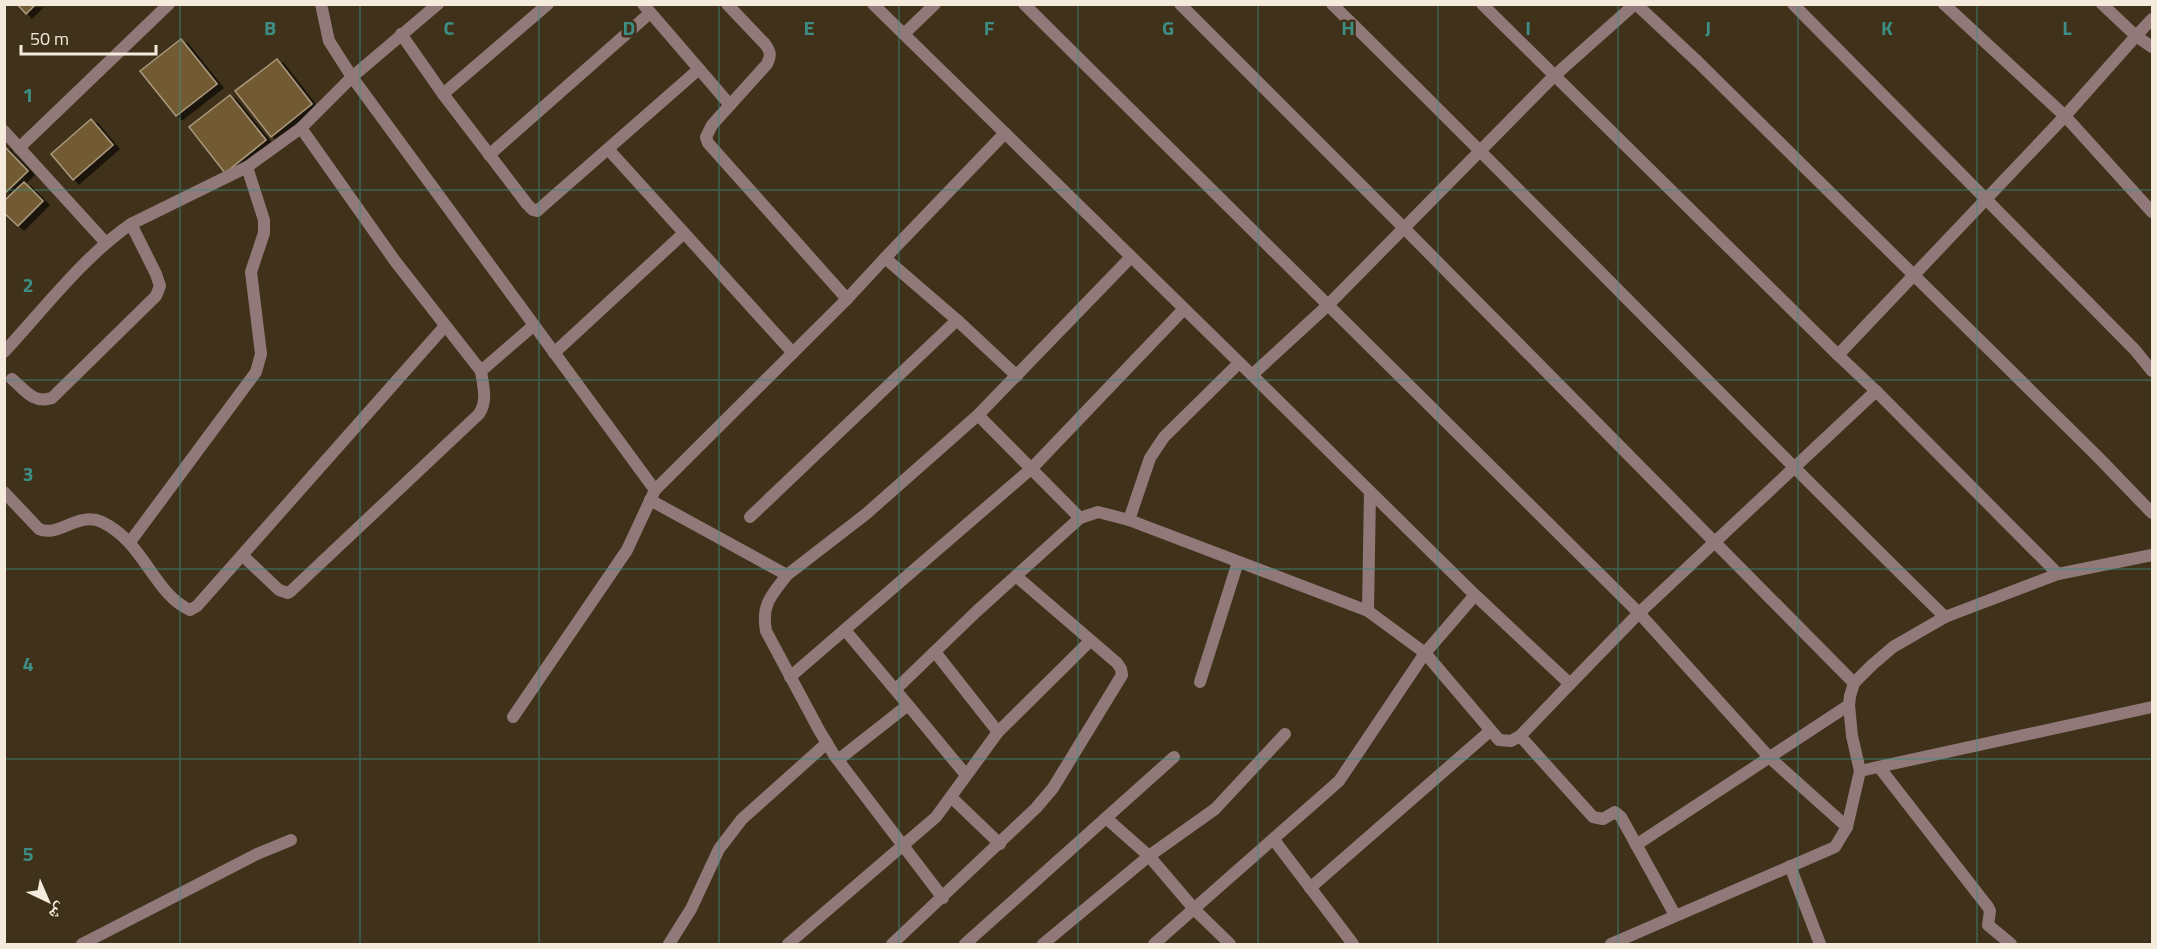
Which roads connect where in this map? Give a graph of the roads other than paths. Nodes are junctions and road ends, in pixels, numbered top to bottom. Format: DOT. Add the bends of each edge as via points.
graph roads {
  1 [pos="169,4"];
  2 [pos="321,4"];
  3 [pos="438,4"];
  4 [pos="548,4"];
  5 [pos="728,4"];
  6 [pos="873,4"];
  7 [pos="935,4"];
  8 [pos="1024,4"];
  9 [pos="1180,4"];
  10 [pos="1332,4"];
  11 [pos="1482,4"];
  12 [pos="1635,4"];
  13 [pos="1793,4"];
  14 [pos="1944,4"];
  15 [pos="2103,4"];
  16 [pos="646,9"];
  17 [pos="2152,19"];
  18 [pos="401,34"];
  19 [pos="904,34"];
  20 [pos="2136,36"];
  21 [pos="2152,46"];
  22 [pos="699,69"];
  23 [pos="352,77"];
  24 [pos="1553,77"];
  25 [pos="443,94"];
  26 [pos="730,105"];
  27 [pos="2065,116"];
  28 [pos="301,128"];
  29 [pos="4,132"];
  30 [pos="1005,133"];
  31 [pos="19,148"];
  32 [pos="608,149"];
  33 [pos="1481,150"];
  34 [pos="489,155"];
  35 [pos="247,167"];
  36 [pos="1986,199"];
  37 [pos="2152,212"];
  38 [pos="131,224"];
  39 [pos="1403,227"];
  40 [pos="684,233"];
  41 [pos="106,243"];
  42 [pos="1131,257"];
  43 [pos="885,258"];
  44 [pos="1913,275"];
  45 [pos="847,299"];
  46 [pos="1327,306"];
  47 [pos="1184,309"];
  48 [pos="957,320"];
  49 [pos="445,326"];
  50 [pos="533,326"];
  51 [pos="4,352"];
  52 [pos="554,353"];
  53 [pos="793,353"];
  54 [pos="1838,355"];
  55 [pos="1239,363"];
  56 [pos="481,371"];
  57 [pos="2152,371"];
  58 [pos="1252,375"];
  59 [pos="1017,376"];
  60 [pos="7,379"];
  61 [pos="1876,391"];
  62 [pos="978,415"];
  63 [pos="1032,468"];
  64 [pos="1794,469"];
  65 [pos="4,492"];
  66 [pos="1370,492"];
  67 [pos="652,495"];
  68 [pos="2152,513"];
  69 [pos="750,516"];
  70 [pos="1080,518"];
  71 [pos="1129,520"];
  72 [pos="130,542"];
  73 [pos="1715,542"];
  74 [pos="243,555"];
  75 [pos="2152,557"];
  76 [pos="1238,562"];
  77 [pos="2058,574"];
  78 [pos="787,575"];
  79 [pos="1016,576"];
  80 [pos="1475,595"];
  81 [pos="1368,611"];
  82 [pos="1639,614"];
  83 [pos="1945,617"];
  84 [pos="845,630"];
  85 [pos="1090,641"];
  86 [pos="934,652"];
  87 [pos="1425,653"];
  88 [pos="790,677"];
  89 [pos="1200,682"];
  90 [pos="1854,683"];
  91 [pos="1570,684"];
  92 [pos="896,689"];
  93 [pos="908,705"];
  94 [pos="1849,705"];
  95 [pos="2152,707"];
  96 [pos="513,717"];
  97 [pos="1490,731"];
  98 [pos="998,732"];
  99 [pos="1285,734"];
  100 [pos="1520,736"];
  101 [pos="827,744"];
  102 [pos="1174,757"];
  103 [pos="1769,757"];
  104 [pos="838,760"];
  105 [pos="1879,767"];
  106 [pos="1860,771"];
  107 [pos="966,775"];
  108 [pos="951,797"];
  109 [pos="1106,818"];
  110 [pos="1847,827"];
  111 [pos="291,840"];
  112 [pos="1274,840"];
  113 [pos="902,844"];
  114 [pos="1000,844"];
  115 [pos="1636,845"];
  116 [pos="1149,856"];
  117 [pos="1790,866"];
  118 [pos="1310,888"];
  119 [pos="943,898"];
  120 [pos="1195,910"];
  121 [pos="1675,915"];
  122 [pos="102,940"];
  123 [pos="1626,941"];
  124 [pos="1047,943"];
  125 [pos="1352,944"];
  126 [pos="82,945"];
  127 [pos="669,945"];
  128 [pos="788,945"];
  129 [pos="892,945"];
  130 [pos="965,945"];
  131 [pos="1154,945"];
  132 [pos="1230,945"];
  133 [pos="1611,945"];
  134 [pos="1820,945"];
  135 [pos="2011,945"];
  1 -- 31 [label="street"];
  2 -- 23 [label="street" via="328,41"];
  3 -- 18 [label="street"];
  4 -- 25 [label="street"];
  5 -- 26 [label="street" via="771,51 767,64"];
  6 -- 19 [label="street"];
  7 -- 19 [label="street"];
  8 -- 46 [label="street"];
  9 -- 39 [label="street"];
  10 -- 33 [label="street"];
  11 -- 24 [label="street"];
  12 -- 24 [label="street"];
  12 -- 44 [label="street"];
  13 -- 36 [label="street"];
  14 -- 27 [label="street"];
  15 -- 20 [label="street"];
  16 -- 22 [label="street"];
  16 -- 34 [label="street"];
  17 -- 20 [label="street"];
  18 -- 23 [label="street"];
  18 -- 25 [label="street"];
  19 -- 30 [label="street"];
  20 -- 21 [label="street"];
  20 -- 27 [label="street"];
  22 -- 26 [label="street"];
  22 -- 32 [label="street"];
  23 -- 28 [label="street"];
  23 -- 50 [label="street"];
  24 -- 33 [label="street"];
  24 -- 54 [label="street"];
  25 -- 34 [label="street"];
  26 -- 45 [label="street" via="708,131 708,144"];
  27 -- 36 [label="street"];
  27 -- 37 [label="street"];
  28 -- 35 [label="street"];
  28 -- 49 [label="street"];
  29 -- 31 [label="street"];
  30 -- 42 [label="street"];
  30 -- 43 [label="street"];
  31 -- 41 [label="street"];
  32 -- 34 [label="street" via="537,211 527,204"];
  32 -- 40 [label="street"];
  33 -- 39 [label="street"];
  33 -- 64 [label="street"];
  35 -- 38 [label="street"];
  35 -- 72 [label="street" via="264,220 264,233 251,272 261,354 256,372"];
  36 -- 44 [label="street"];
  36 -- 57 [label="street"];
  38 -- 41 [label="street"];
  38 -- 60 [label="street" via="156,274 160,286 156,296 52,398 34,398"];
  39 -- 46 [label="street"];
  39 -- 73 [label="street"];
  40 -- 52 [label="street"];
  40 -- 53 [label="street"];
  41 -- 51 [label="street"];
  42 -- 47 [label="street"];
  42 -- 59 [label="street"];
  43 -- 45 [label="street"];
  43 -- 48 [label="street"];
  44 -- 54 [label="street"];
  44 -- 68 [label="street"];
  45 -- 53 [label="street"];
  46 -- 58 [label="street"];
  46 -- 82 [label="street"];
  47 -- 55 [label="street"];
  47 -- 63 [label="street"];
  48 -- 59 [label="street"];
  48 -- 69 [label="street"];
  49 -- 56 [label="street"];
  49 -- 74 [label="street"];
  50 -- 52 [label="street"];
  50 -- 56 [label="street"];
  52 -- 67 [label="street"];
  53 -- 67 [label="street"];
  54 -- 61 [label="street"];
  55 -- 58 [label="street"];
  55 -- 71 [label="street" via="1164,437 1150,458"];
  56 -- 74 [label="street" via="485,398 479,414 291,591 279,590"];
  58 -- 66 [label="street"];
  59 -- 62 [label="street"];
  61 -- 64 [label="street"];
  61 -- 77 [label="street"];
  62 -- 63 [label="street"];
  62 -- 78 [label="street" via="866,514"];
  63 -- 70 [label="street"];
  63 -- 84 [label="street"];
  64 -- 73 [label="street"];
  64 -- 83 [label="street"];
  65 -- 72 [label="street" via="45,532 89,519 101,522"];
  66 -- 80 [label="street"];
  66 -- 81 [label="street"];
  67 -- 78 [label="street"];
  67 -- 96 [label="street" via="627,550"];
  70 -- 71 [label="street" via="1098,512"];
  70 -- 79 [label="street"];
  71 -- 76 [label="street"];
  72 -- 74 [label="street" via="174,602 190,610"];
  73 -- 82 [label="street"];
  73 -- 90 [label="street"];
  75 -- 77 [label="street"];
  76 -- 81 [label="street"];
  76 -- 89 [label="street"];
  77 -- 83 [label="street"];
  78 -- 88 [label="street" via="766,604 764,617 766,631"];
  79 -- 85 [label="street"];
  79 -- 86 [label="street"];
  80 -- 87 [label="street"];
  80 -- 91 [label="street"];
  81 -- 87 [label="street"];
  82 -- 91 [label="street"];
  82 -- 103 [label="street"];
  83 -- 90 [label="street" via="1893,647"];
  84 -- 88 [label="street"];
  84 -- 92 [label="street"];
  85 -- 98 [label="street"];
  85 -- 114 [label="street" via="1117,663 1122,675 1053,788"];
  86 -- 92 [label="street"];
  86 -- 98 [label="street"];
  87 -- 97 [label="street"];
  87 -- 112 [label="street" via="1339,781"];
  88 -- 101 [label="street"];
  90 -- 94 [label="street"];
  91 -- 100 [label="street"];
  92 -- 93 [label="street"];
  93 -- 104 [label="street"];
  93 -- 107 [label="street"];
  94 -- 103 [label="street"];
  94 -- 106 [label="street"];
  95 -- 105 [label="street"];
  97 -- 100 [label="street" via="1506,742"];
  97 -- 118 [label="street"];
  98 -- 107 [label="street"];
  99 -- 116 [label="street" via="1215,809"];
  100 -- 115 [label="street" via="1593,817 1598,820 1618,814"];
  101 -- 104 [label="street"];
  101 -- 127 [label="street" via="742,819 719,849 692,909"];
  102 -- 109 [label="street"];
  103 -- 110 [label="street"];
  103 -- 115 [label="street"];
  104 -- 113 [label="street"];
  105 -- 106 [label="street"];
  105 -- 135 [label="street" via="1988,907 1990,928"];
  106 -- 110 [label="street"];
  107 -- 108 [label="street"];
  108 -- 113 [label="street" via="936,817"];
  108 -- 114 [label="street"];
  109 -- 116 [label="street"];
  109 -- 130 [label="street"];
  110 -- 117 [label="street" via="1835,847"];
  111 -- 122 [label="street" via="257,854"];
  112 -- 118 [label="street"];
  112 -- 120 [label="street"];
  113 -- 119 [label="street"];
  113 -- 128 [label="street"];
  114 -- 119 [label="street"];
  115 -- 121 [label="street"];
  116 -- 120 [label="street"];
  116 -- 124 [label="street"];
  117 -- 121 [label="street"];
  117 -- 134 [label="street"];
  118 -- 125 [label="street"];
  119 -- 129 [label="street"];
  120 -- 131 [label="street"];
  120 -- 132 [label="street"];
  121 -- 123 [label="street"];
  122 -- 126 [label="street"];
  123 -- 133 [label="street"];
}
